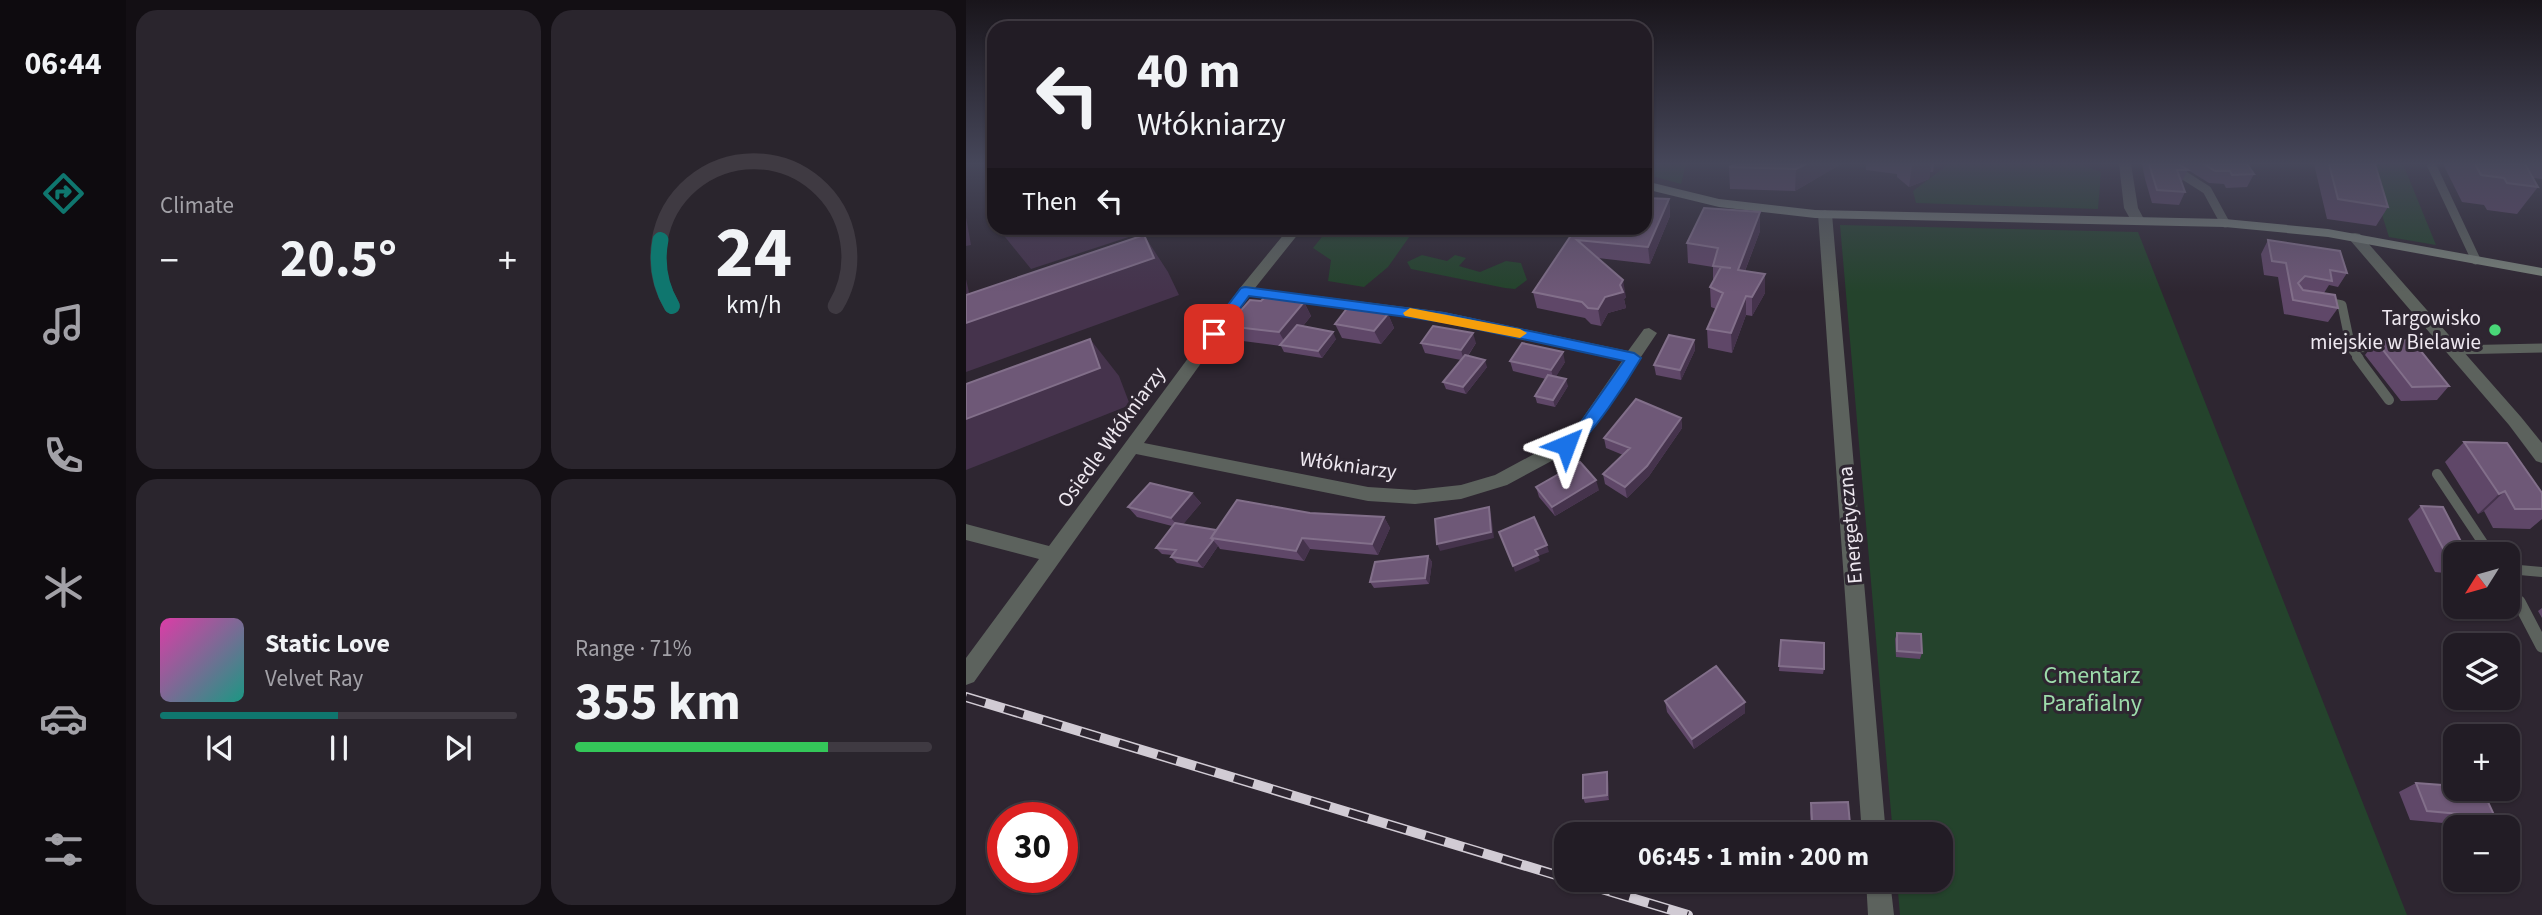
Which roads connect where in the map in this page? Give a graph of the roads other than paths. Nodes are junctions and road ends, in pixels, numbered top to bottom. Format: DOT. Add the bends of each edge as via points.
graph roads {
  1 [pos="1747,207"];
  2 [pos="2131,207"];
  3 [pos="2216,207"];
  4 [pos="2451,207"];
  5 [pos="1825,214"];
  6 [pos="2138,221"];
  7 [pos="2225,223"];
  8 [pos="1290,235"];
  9 [pos="2355,237"];
  10 [pos="2476,260"];
  11 [pos="2542,272"];
  12 [pos="1245,291"];
  13 [pos="2307,299"];
  14 [pos="1649,333"];
  15 [pos="2450,347"];
  16 [pos="2351,348"];
  17 [pos="2542,348"];
  18 [pos="1634,358"];
  19 [pos="2389,400"];
  20 [pos="1132,447"];
  21 [pos="2542,456"];
  22 [pos="2437,474"];
  23 [pos="966,532"];
  24 [pos="2482,542"];
  25 [pos="1052,555"];
  26 [pos="2520,570"];
  27 [pos="2542,572"];
  28 [pos="2520,605"];
  29 [pos="2542,646"];
  30 [pos="966,676"];
  31 [pos="1873,822"];
  32 [pos="1879,892"];
  33 [pos="1881,915"];
  1 -- 5 [label="street"];
  2 -- 6 [label="street"];
  3 -- 7 [label="lane"];
  4 -- 10 [label="lane"];
  5 -- 6 [label="street"];
  5 -- 31 [label="street, Energetyczna"];
  6 -- 7 [label="street"];
  7 -- 9 [label="street"];
  8 -- 12 [label="street, Osiedle Włókniarzy"];
  9 -- 10 [label="street"];
  9 -- 15 [label="street"];
  10 -- 11 [label="street"];
  12 -- 18 [label="street" via="1444,317"];
  12 -- 20 [label="street, Osiedle Włókniarzy"];
  13 -- 16 [label="lane" via="2342,305"];
  14 -- 18 [label="street, Włókniarzy"];
  15 -- 16 [label="lane"];
  15 -- 17 [label="lane"];
  15 -- 21 [label="street"];
  16 -- 19 [label="lane"];
  18 -- 20 [label="street, Włókniarzy" via="1586,426 1566,445 1501,480 1461,492 1368,494"];
  20 -- 25 [label="street, Osiedle Włókniarzy"];
  22 -- 24 [label="lane"];
  23 -- 25 [label="street"];
  25 -- 30 [label="street, Osiedle Włókniarzy"];
  26 -- 27 [label="lane"];
  28 -- 29 [label="lane"];
  32 -- 33 [label="street"];
}
